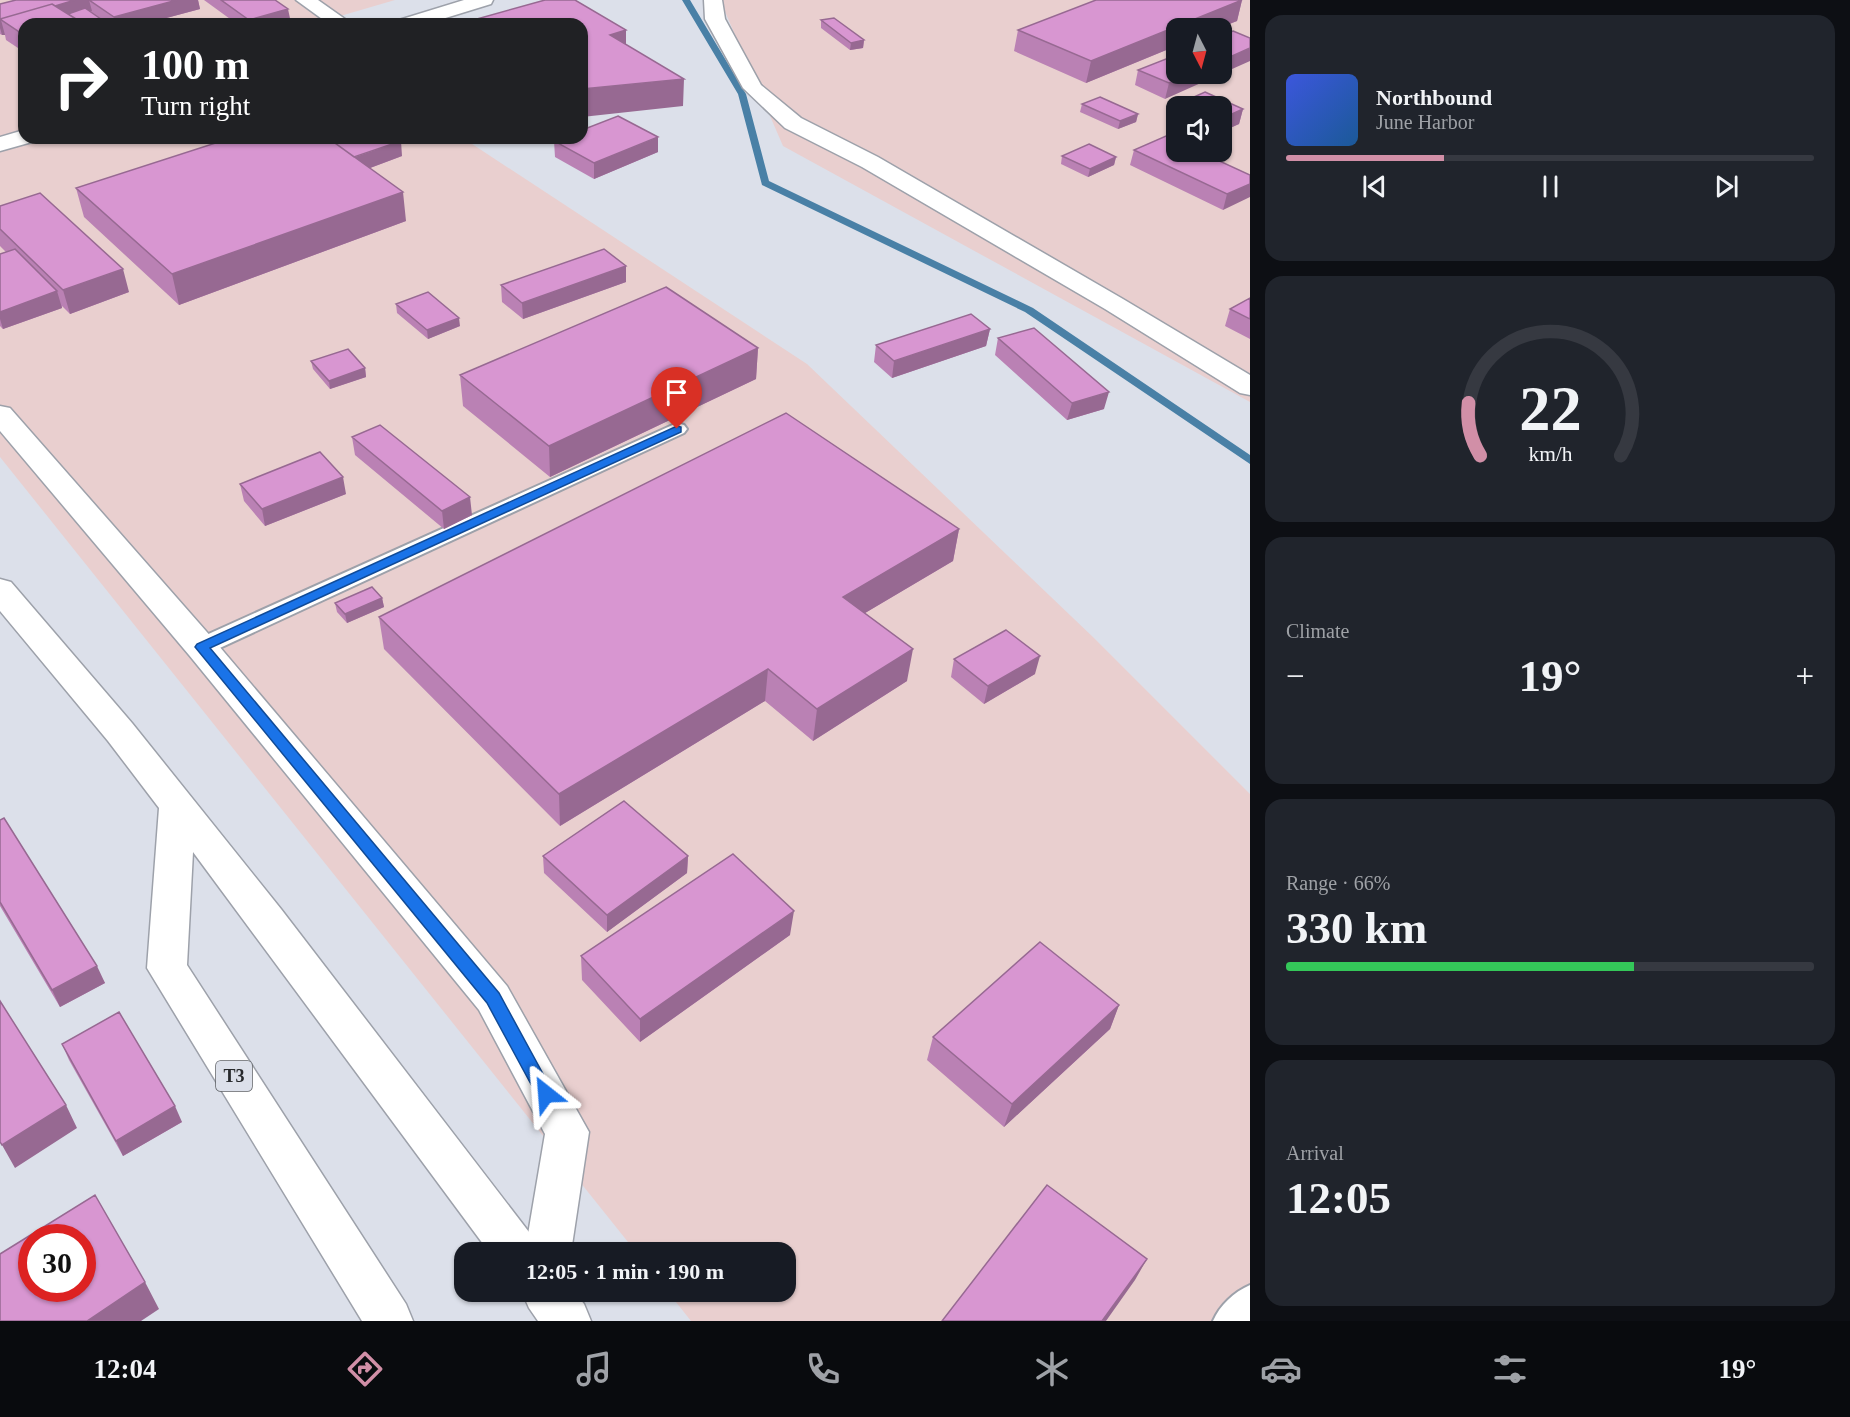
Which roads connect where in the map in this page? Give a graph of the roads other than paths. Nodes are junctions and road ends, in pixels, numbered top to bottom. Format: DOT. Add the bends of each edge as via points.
graph roads {
  1 [pos="305,0"];
  2 [pos="484,0"];
  3 [pos="713,0"];
  4 [pos="333,18"];
  5 [pos="426,18"];
  6 [pos="18,139"];
  7 [pos="0,144"];
  8 [pos="1250,387"];
  9 [pos="0,414"];
  10 [pos="677,429"];
  11 [pos="0,590"];
  12 [pos="201,647"];
  13 [pos="177,806"];
  14 [pos="508,1242"];
  15 [pos="550,1242"];
  16 [pos="1250,1301"];
  17 [pos="553,1302"];
  18 [pos="389,1321"];
  19 [pos="567,1321"];
  20 [pos="1229,1321"];
  1 -- 4 [label="main road"];
  2 -- 5 [label="main road"];
  3 -- 8 [label="main road" via="715,19 753,88 793,123 870,162"];
  6 -- 7 [label="main road"];
  9 -- 12 [label="main road"];
  10 -- 12 [label="lane"];
  11 -- 13 [label="main road"];
  12 -- 15 [label="main road" via="493,998 567,1132"];
  13 -- 14 [label="main road"];
  13 -- 18 [label="main road, T3" via="167,968"];
  16 -- 20 [label="lane"];
  17 -- 19 [label="main road"];
}
